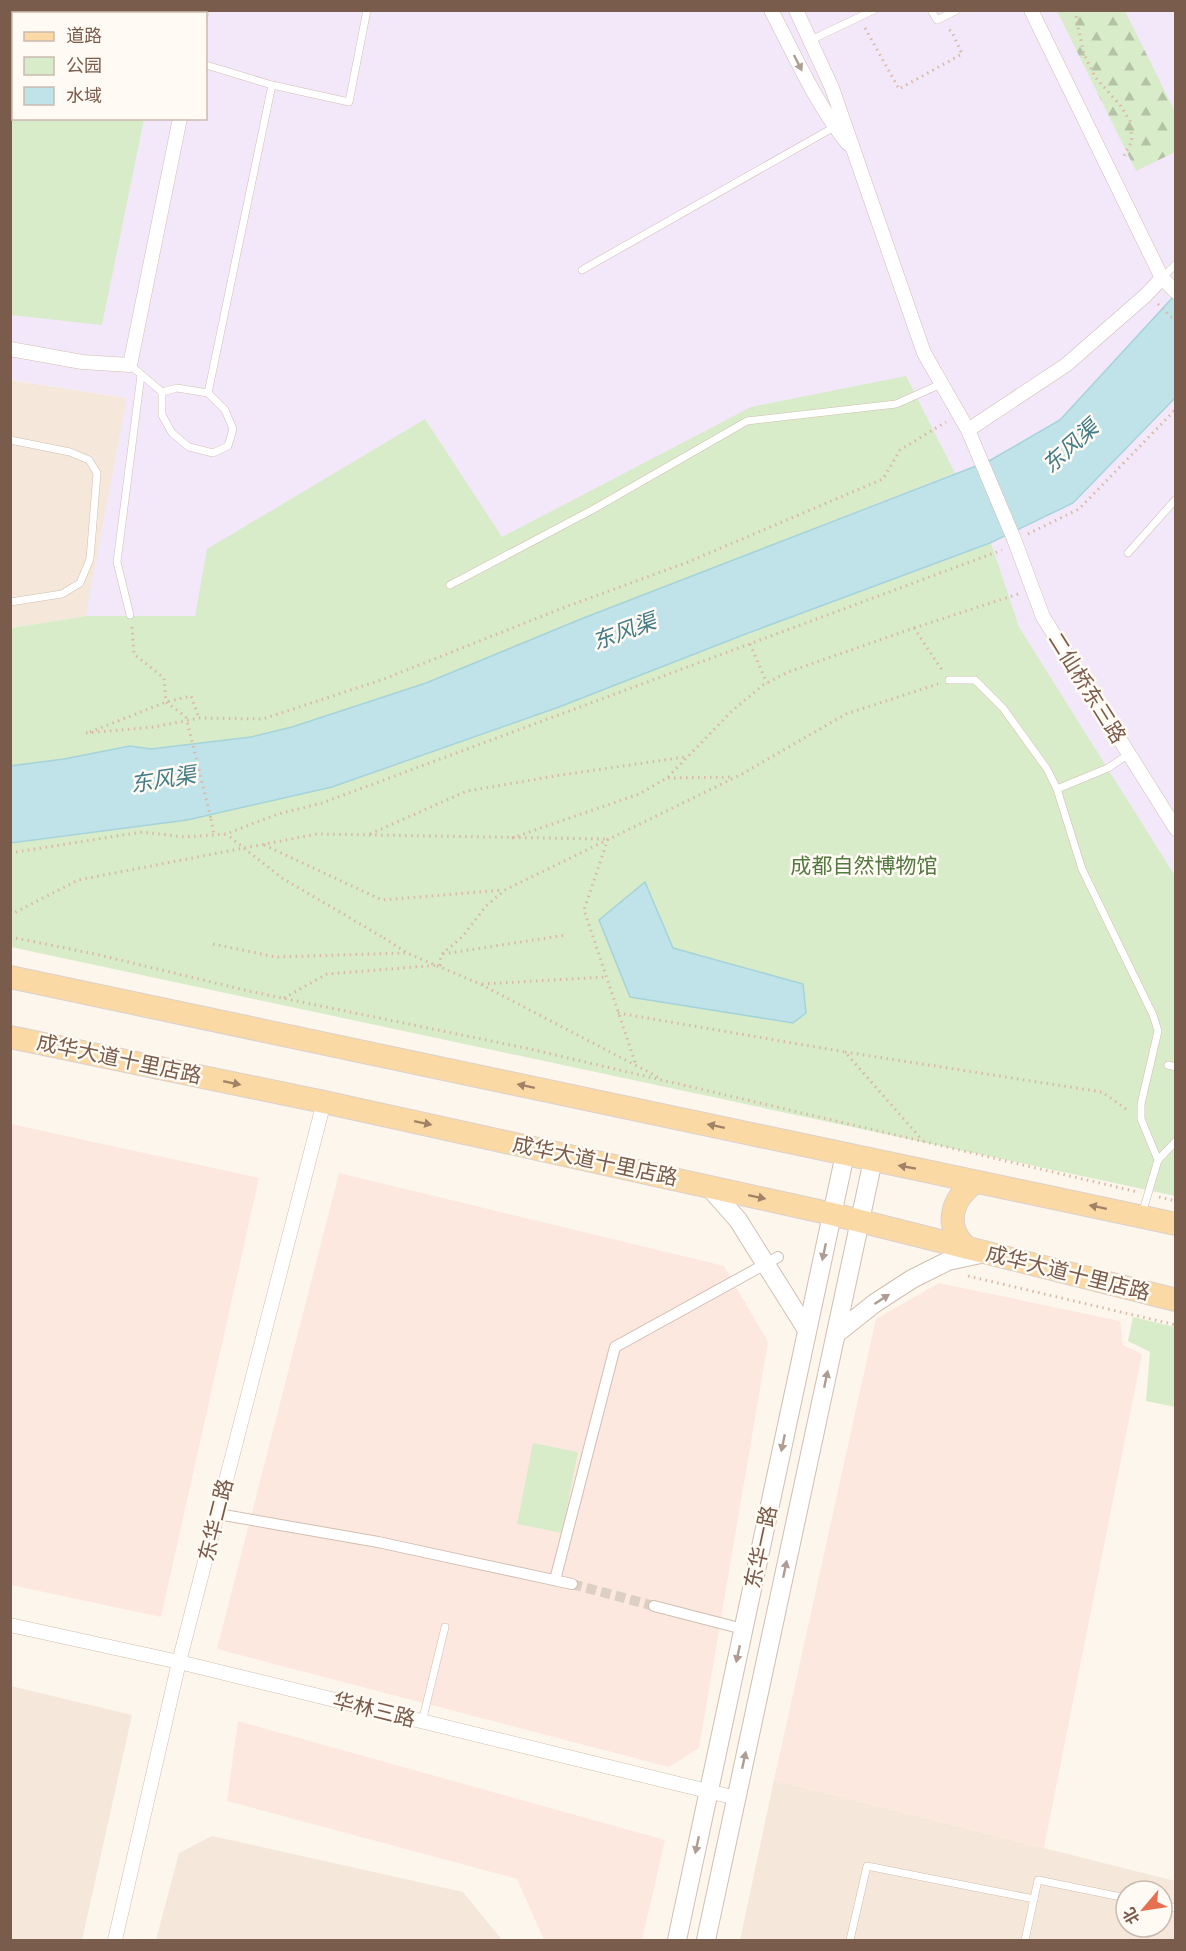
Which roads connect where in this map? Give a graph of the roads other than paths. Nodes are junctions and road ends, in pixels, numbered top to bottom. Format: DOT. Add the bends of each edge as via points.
graph roads {
  1 [pos="367,10"];
  2 [pos="771,10"];
  3 [pos="796,10"];
  4 [pos="874,10"];
  5 [pos="931,10"];
  6 [pos="957,10"];
  7 [pos="1031,10"];
  8 [pos="811,40"];
  9 [pos="207,65"];
  10 [pos="272,85"];
  11 [pos="180,120"];
  12 [pos="839,125"];
  13 [pos="1176,264"];
  14 [pos="582,270"];
  15 [pos="1170,286"];
  16 [pos="10,350"];
  17 [pos="130,365"];
  18 [pos="141,375"];
  19 [pos="941,384"];
  20 [pos="162,392"];
  21 [pos="208,393"];
  22 [pos="968,430"];
  23 [pos="10,440"];
  24 [pos="1176,499"];
  25 [pos="1128,553"];
  26 [pos="450,585"];
  27 [pos="10,602"];
  28 [pos="130,615"];
  29 [pos="949,680"];
  30 [pos="1129,754"];
  31 [pos="1057,789"];
  32 [pos="1176,829"];
  33 [pos="10,977"];
  34 [pos="10,1037"];
  35 [pos="324,1102"];
  36 [pos="1176,1141"];
  37 [pos="845,1154"];
  38 [pos="873,1160"];
  39 [pos="1158,1160"];
  40 [pos="976,1182"];
  41 [pos="708,1186"];
  42 [pos="832,1214"];
  43 [pos="1142,1217"];
  44 [pos="860,1220"];
  45 [pos="1176,1224"];
  46 [pos="977,1250"];
  47 [pos="772,1260"];
  48 [pos="1176,1300"];
  49 [pos="807,1330"];
  50 [pos="836,1334"];
  51 [pos="218,1514"];
  52 [pos="555,1580"];
  53 [pos="572,1584"];
  54 [pos="654,1606"];
  55 [pos="10,1624"];
  56 [pos="445,1627"];
  57 [pos="743,1629"];
  58 [pos="179,1662"];
  59 [pos="422,1722"];
  60 [pos="708,1791"];
  61 [pos="736,1798"];
  62 [pos="1114,1896"];
  63 [pos="1034,1899"];
  64 [pos="115,1941"];
  65 [pos="676,1941"];
  66 [pos="706,1941"];
  67 [pos="850,1941"];
  68 [pos="1025,1941"];
  1 -- 10 [label="lane" via="349,102"];
  2 -- 12 [label="street, one-way" via="811,87"];
  3 -- 8 [label="street"];
  4 -- 8 [label="lane"];
  5 -- 6 [label="lane" via="937,20"];
  7 -- 15 [label="street"];
  8 -- 12 [label="street" via="832,88"];
  9 -- 10 [label="lane"];
  10 -- 21 [label="lane"];
  11 -- 17 [label="street"];
  12 -- 14 [label="lane"];
  12 -- 19 [label="street, 二仙桥东三路" via="855,153 924,353"];
  13 -- 15 [label="lane"];
  15 -- 22 [label="street" via="1146,295 1066,365"];
  16 -- 17 [label="street"];
  17 -- 18 [label="lane"];
  18 -- 20 [label="lane"];
  18 -- 28 [label="lane" via="117,562"];
  19 -- 22 [label="street, 二仙桥东三路"];
  19 -- 26 [label="lane" via="896,404 747,421"];
  20 -- 21 [label="lane" via="177,388"];
  20 -- 21 [label="lane" via="162,415 172,433 189,447 213,453 228,446 233,429 225,410"];
  22 -- 30 [label="street, 二仙桥东三路" via="1017,540 1043,617"];
  23 -- 27 [label="lane" via="70,452 89,460 97,473 90,559 80,583 62,594"];
  24 -- 25 [label="lane"];
  29 -- 31 [label="lane" via="975,680 1003,708"];
  30 -- 31 [label="lane" via="1108,768"];
  30 -- 32 [label="street, 二仙桥东三路"];
  31 -- 39 [label="lane" via="1082,869 1158,1031 1141,1104 1141,1119"];
  37 -- 33 [label="main road, one-way"];
  34 -- 35 [label="main road, 成华大道十里店路, one-way"];
  35 -- 41 [label="main road, 成华大道十里店路, one-way"];
  35 -- 51 [label="street, 东华二路"];
  36 -- 39 [label="lane"];
  37 -- 38 [label="main road"];
  37 -- 42 [label="street, 东华一路"];
  40 -- 38 [label="main road, one-way"];
  38 -- 44 [label="street, 东华一路"];
  39 -- 43 [label="lane"];
  43 -- 40 [label="main road, one-way"];
  40 -- 46 [label="main road" via="965,1188 956,1201 952,1223 958,1240"];
  41 -- 42 [label="main road, 成华大道十里店路, one-way"];
  41 -- 47 [label="street"];
  42 -- 44 [label="main road, 成华大道十里店路"];
  42 -- 49 [label="street, 东华一路, one-way"];
  43 -- 45 [label="main road"];
  44 -- 46 [label="main road, 成华大道十里店路"];
  44 -- 50 [label="street, 东华一路"];
  46 -- 48 [label="main road, 成华大道十里店路"];
  50 -- 46 [label="street, one-way" via="912,1279"];
  47 -- 49 [label="street"];
  47 -- 52 [label="street" via="615,1347"];
  49 -- 57 [label="street, 东华一路, one-way"];
  61 -- 50 [label="street, 东华一路, one-way"];
  51 -- 52 [label="street" via="378,1542"];
  51 -- 58 [label="street, 东华二路"];
  52 -- 53 [label="street"];
  54 -- 57 [label="street"];
  55 -- 58 [label="street, 华林三路"];
  56 -- 59 [label="lane"];
  57 -- 60 [label="street, 东华一路, one-way"];
  58 -- 59 [label="street, 华林三路"];
  58 -- 64 [label="street, 东华二路"];
  59 -- 60 [label="street, 华林三路"];
  60 -- 61 [label="street, 华林三路"];
  60 -- 65 [label="street, 东华一路, one-way"];
  61 -- 66 [label="street, 东华一路"];
  62 -- 63 [label="lane" via="1038,1880"];
  63 -- 67 [label="lane" via="867,1866"];
  63 -- 68 [label="lane"];
}
